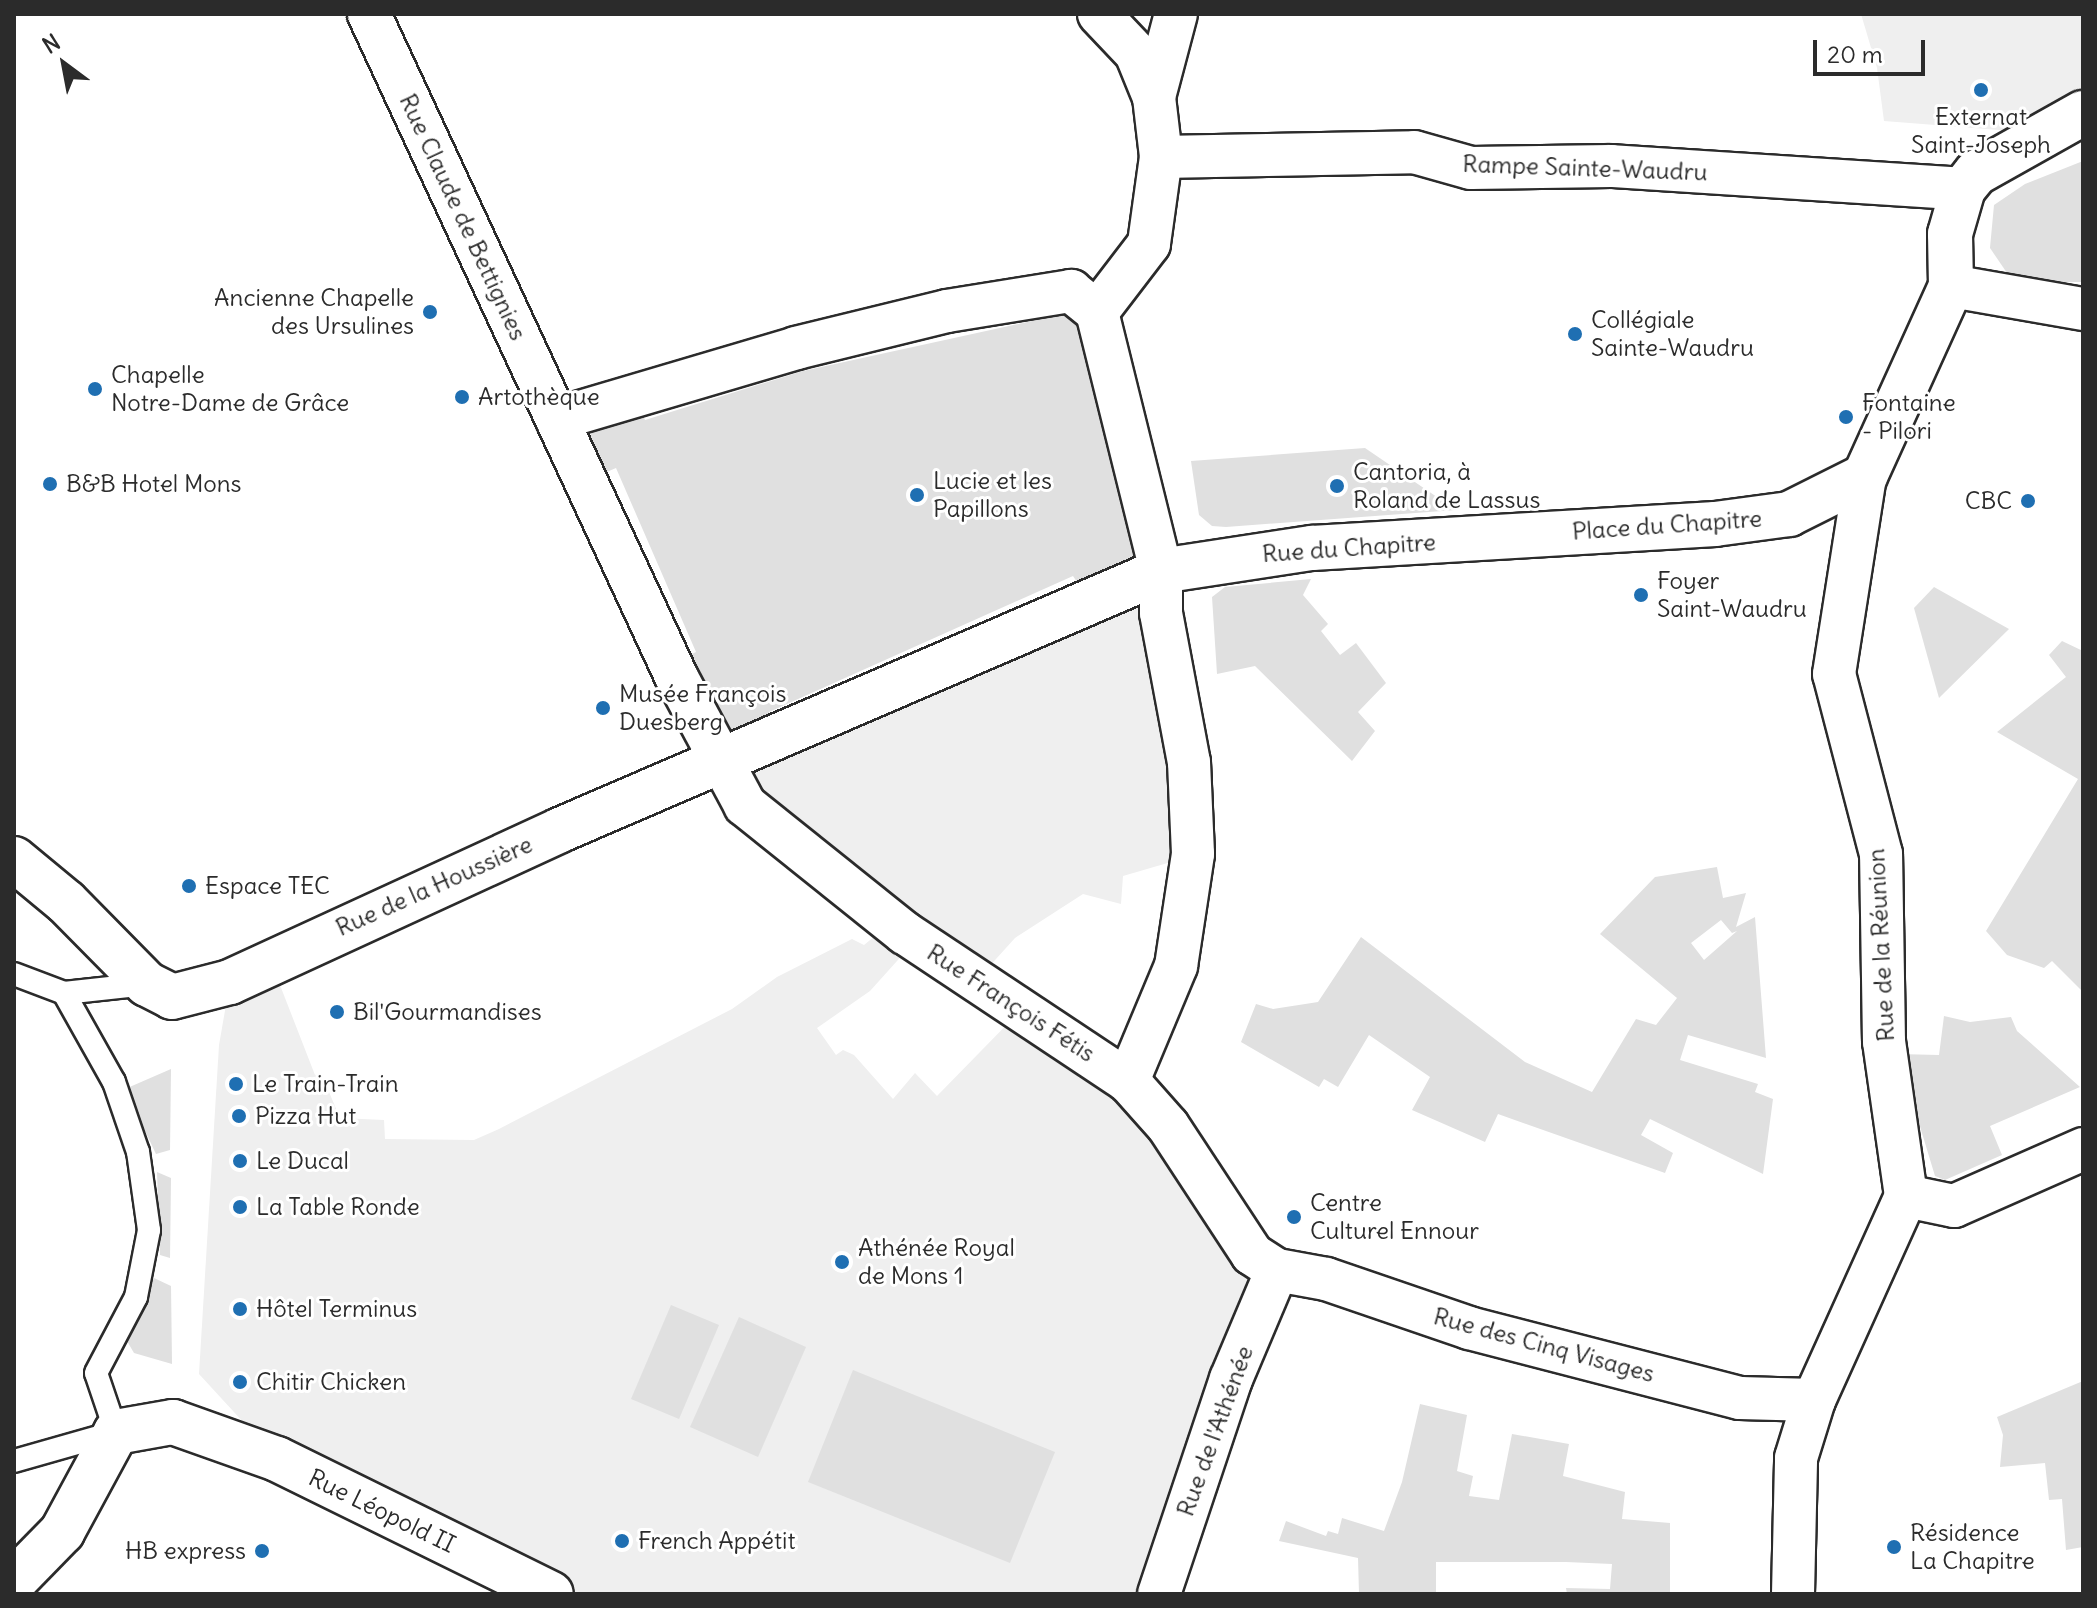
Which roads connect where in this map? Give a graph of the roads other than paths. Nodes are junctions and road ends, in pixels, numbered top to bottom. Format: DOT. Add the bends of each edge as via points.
graph roads {
  1 [pos="369,14"];
  2 [pos="1099,14"];
  3 [pos="1176,14"];
  4 [pos="1154,97"];
  5 [pos="2083,113"];
  6 [pos="1161,157"];
  7 [pos="1963,189"];
  8 [pos="1951,286"];
  9 [pos="2083,309"];
  10 [pos="1097,312"];
  11 [pos="557,419"];
  12 [pos="1865,476"];
  13 [pos="1538,535"];
  14 [pos="1161,571"];
  15 [pos="721,759"];
  16 [pos="14,859"];
  17 [pos="14,974"];
  18 [pos="147,984"];
  19 [pos="64,993"];
  20 [pos="1128,1081"];
  21 [pos="2083,1149"];
  22 [pos="1906,1196"];
  23 [pos="1277,1270"];
  24 [pos="1814,1400"];
  25 [pos="116,1432"];
  26 [pos="14,1461"];
  27 [pos="14,1581"];
  28 [pos="551,1594"];
  29 [pos="1159,1594"];
  30 [pos="1793,1594"];
  1 -- 11 [label="street, Rue Claude de Bettignies"];
  2 -- 4 [label="street" via="1136,53"];
  3 -- 4 [label="street"];
  4 -- 6 [label="street"];
  5 -- 7 [label="street" via="1976,173"];
  6 -- 7 [label="street, Rampe Sainte-Waudru" via="1414,152 1471,168 1611,166"];
  6 -- 10 [label="street" via="1149,244"];
  7 -- 8 [label="street" via="1950,234"];
  8 -- 9 [label="street"];
  8 -- 12 [label="street"];
  10 -- 11 [label="street" via="1071,291 947,311 768,355"];
  10 -- 14 [label="street"];
  11 -- 15 [label="street, Rue Claude de Bettignies" via="677,678"];
  12 -- 13 [label="street, Place du Chapitre" via="1774,517"];
  12 -- 22 [label="street, Rue de la Réunion" via="1834,674 1881,854 1884,1042"];
  13 -- 14 [label="street, Rue du Chapitre" via="1312,548"];
  14 -- 15 [label="street, Rue du Chapitre"];
  14 -- 20 [label="street" via="1161,613 1189,762 1193,854 1176,966"];
  15 -- 18 [label="street, Rue de la Houssière" via="230,982 172,997"];
  15 -- 20 [label="street, Rue François Fétis" via="745,805 787,843 919,943"];
  16 -- 18 [label="street" via="66,902"];
  17 -- 19 [label="lane"];
  18 -- 19 [label="lane"];
  19 -- 25 [label="lane" via="114,1082 138,1152 149,1230 136,1297 96,1373"];
  20 -- 23 [label="street, Rue François Fétis" via="1168,1126 1252,1254"];
  21 -- 22 [label="street" via="1954,1206"];
  22 -- 24 [label="street"];
  23 -- 24 [label="street, Rue des Cinq Visages" via="1326,1279 1469,1328 1740,1398"];
  23 -- 29 [label="street, Rue de l'Athénée" via="1231,1379"];
  24 -- 30 [label="street" via="1796,1458"];
  25 -- 26 [label="lane"];
  25 -- 27 [label="street" via="62,1532"];
  25 -- 28 [label="street, Rue Léopold II" via="154,1421 184,1422 277,1459"];
}
